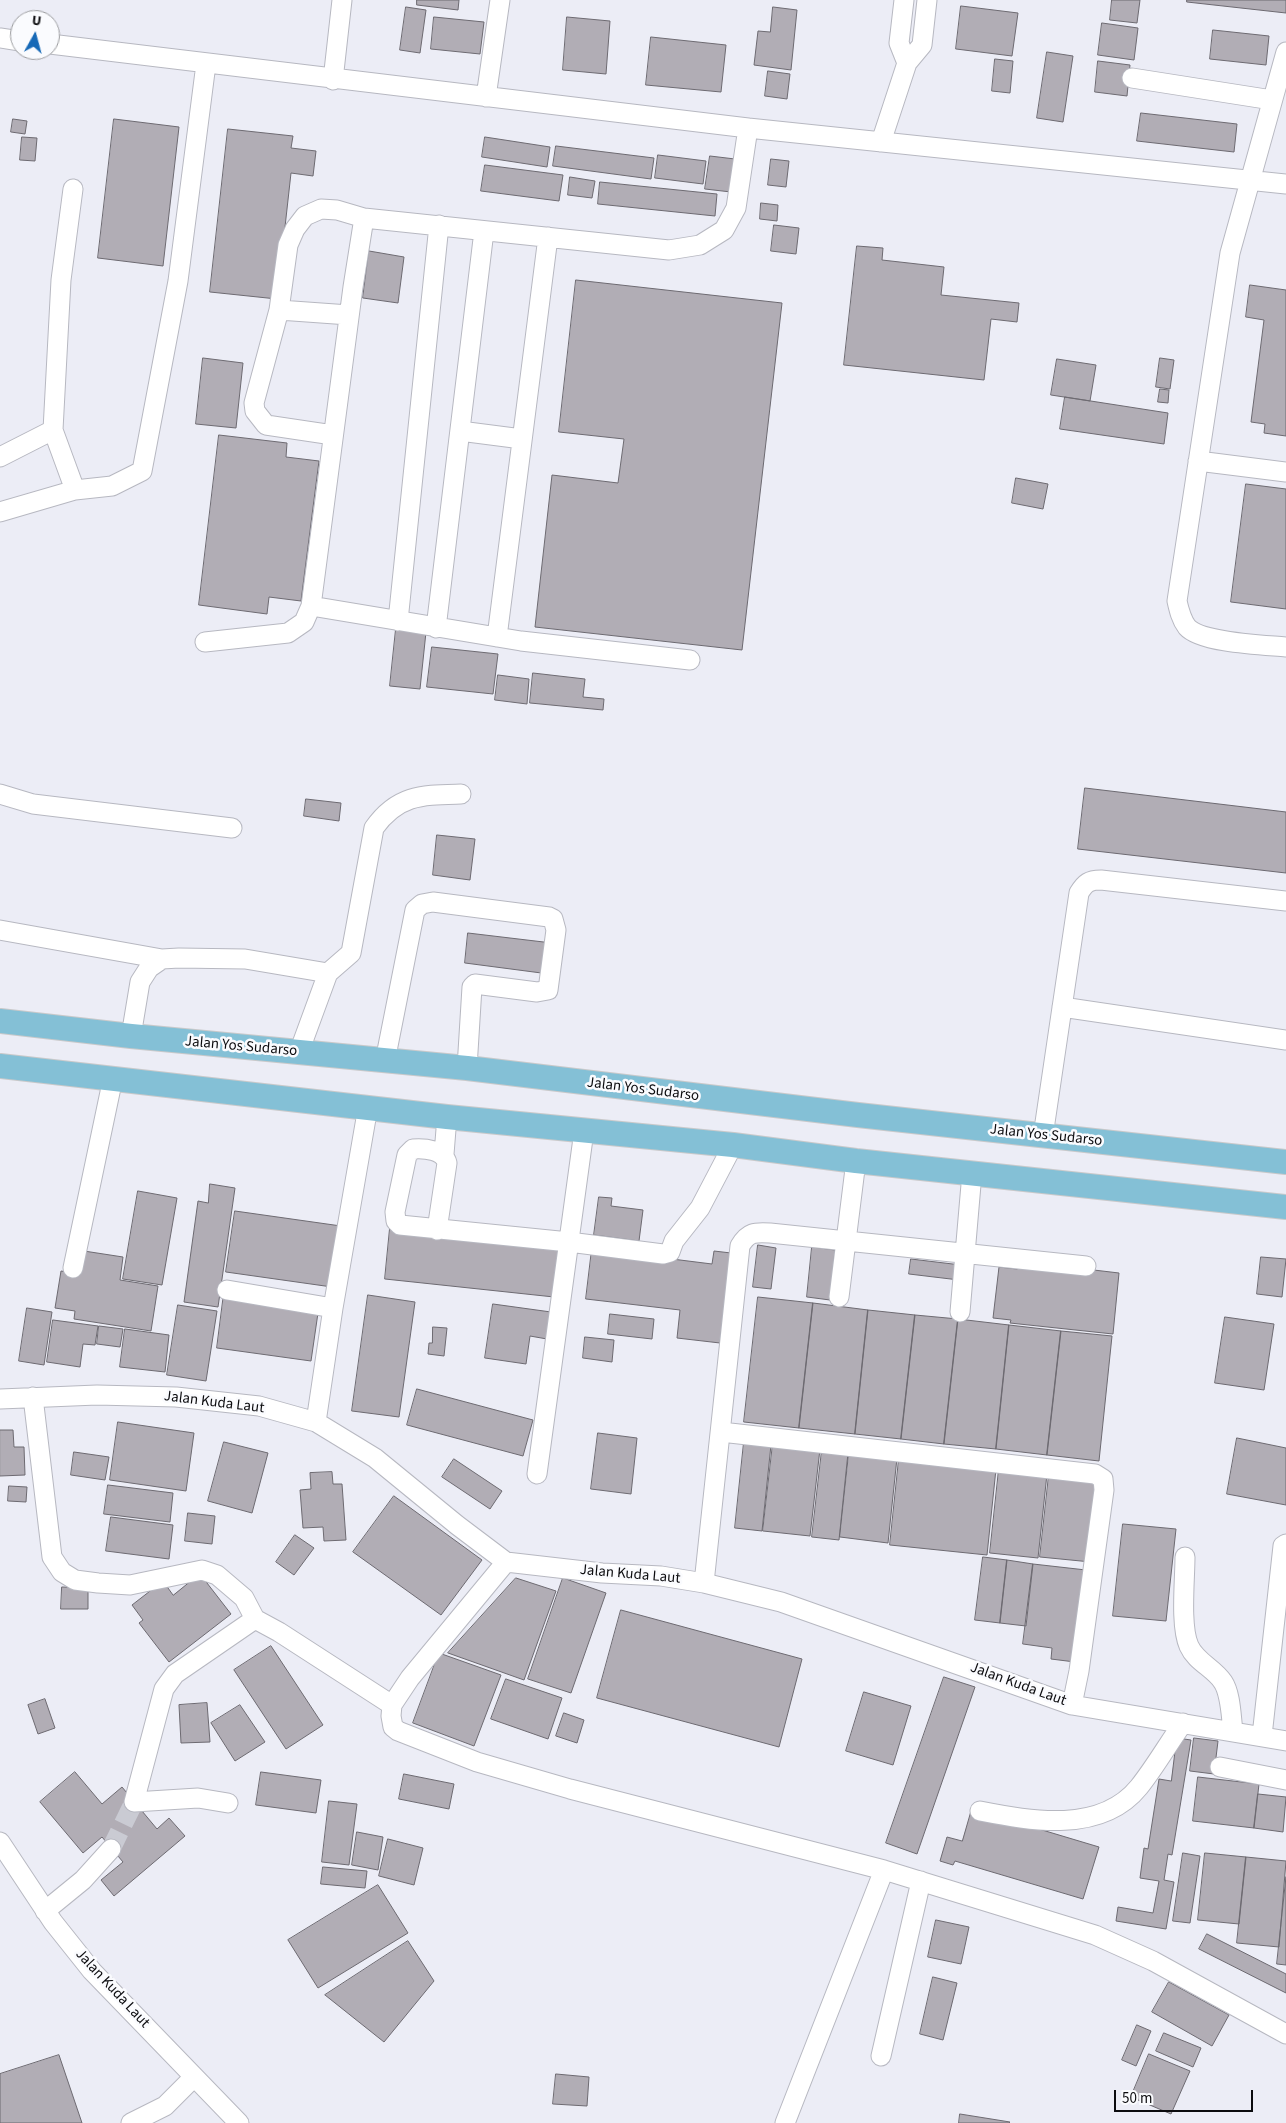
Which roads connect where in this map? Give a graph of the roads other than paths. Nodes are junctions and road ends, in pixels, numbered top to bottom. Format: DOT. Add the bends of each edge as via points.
graph roads {
  1 [pos="342,0"];
  2 [pos="500,0"];
  3 [pos="904,0"];
  4 [pos="927,0"];
  5 [pos="60,45"];
  6 [pos="1286,52"];
  7 [pos="907,63"];
  8 [pos="206,64"];
  9 [pos="1132,78"];
  10 [pos="333,80"];
  11 [pos="486,97"];
  12 [pos="1272,100"];
  13 [pos="748,128"];
  14 [pos="881,142"];
  15 [pos="1250,181"];
  16 [pos="1286,184"];
  17 [pos="73,189"];
  18 [pos="364,218"];
  19 [pos="439,225"];
  20 [pos="484,231"];
  21 [pos="548,237"];
  22 [pos="279,310"];
  23 [pos="349,315"];
  24 [pos="53,430"];
  25 [pos="460,432"];
  26 [pos="333,435"];
  27 [pos="522,439"];
  28 [pos="0,458"];
  29 [pos="1198,461"];
  30 [pos="1286,472"];
  31 [pos="75,490"];
  32 [pos="0,512"];
  33 [pos="311,606"];
  34 [pos="398,621"];
  35 [pos="436,628"];
  36 [pos="497,637"];
  37 [pos="205,642"];
  38 [pos="1286,647"];
  39 [pos="690,660"];
  40 [pos="0,794"];
  41 [pos="462,794"];
  42 [pos="232,828"];
  43 [pos="1286,901"];
  44 [pos="0,930"];
  45 [pos="162,959"];
  46 [pos="328,973"];
  47 [pos="1062,1008"];
  48 [pos="0,1021"];
  49 [pos="131,1036"];
  50 [pos="1286,1040"];
  51 [pos="299,1052"];
  52 [pos="385,1061"];
  53 [pos="0,1066"];
  54 [pos="467,1068"];
  55 [pos="113,1078"];
  56 [pos="368,1107"];
  57 [pos="447,1117"];
  58 [pos="584,1130"];
  59 [pos="1043,1136"];
  60 [pos="733,1145"];
  61 [pos="444,1154"];
  62 [pos="856,1161"];
  63 [pos="1286,1162"];
  64 [pos="972,1174"];
  65 [pos="1286,1207"];
  66 [pos="437,1230"];
  67 [pos="846,1241"];
  68 [pos="569,1242"];
  69 [pos="965,1255"];
  70 [pos="1086,1266"];
  71 [pos="73,1268"];
  72 [pos="227,1290"];
  73 [pos="839,1297"];
  74 [pos="333,1308"];
  75 [pos="960,1312"];
  76 [pos="33,1397"];
  77 [pos="0,1399"];
  78 [pos="316,1422"];
  79 [pos="720,1432"];
  80 [pos="537,1474"];
  81 [pos="1286,1544"];
  82 [pos="1185,1558"];
  83 [pos="506,1562"];
  84 [pos="704,1583"];
  85 [pos="255,1619"];
  86 [pos="392,1705"];
  87 [pos="1072,1705"];
  88 [pos="1183,1723"];
  89 [pos="1233,1731"];
  90 [pos="1262,1736"];
  91 [pos="1286,1741"];
  92 [pos="1220,1767"];
  93 [pos="1286,1780"];
  94 [pos="228,1803"];
  95 [pos="980,1811"];
  96 [pos="0,1842"];
  97 [pos="112,1849"];
  98 [pos="884,1870"];
  99 [pos="921,1881"];
  100 [pos="45,1911"];
  101 [pos="1286,2034"];
  102 [pos="881,2056"];
  103 [pos="194,2077"];
  104 [pos="131,2123"];
  105 [pos="239,2123"];
  106 [pos="786,2123"];
  1 -- 10 [label="street"];
  2 -- 11 [label="street"];
  3 -- 7 [label="street" via="899,43"];
  4 -- 7 [label="street" via="922,45"];
  5 -- 8 [label="street"];
  6 -- 12 [label="street"];
  7 -- 14 [label="street"];
  8 -- 10 [label="street"];
  8 -- 31 [label="street" via="178,281 142,471 112,486"];
  9 -- 12 [label="street"];
  10 -- 11 [label="street"];
  11 -- 13 [label="street"];
  12 -- 15 [label="street"];
  13 -- 14 [label="street"];
  13 -- 21 [label="street" via="736,208 724,230 700,245 668,250"];
  14 -- 15 [label="street"];
  15 -- 16 [label="street"];
  15 -- 29 [label="street" via="1230,253"];
  17 -- 24 [label="street" via="61,280"];
  18 -- 19 [label="street"];
  18 -- 22 [label="street" via="322,209 305,216 294,229 288,245"];
  18 -- 23 [label="street"];
  19 -- 20 [label="street"];
  19 -- 34 [label="street"];
  20 -- 21 [label="street"];
  20 -- 25 [label="street"];
  21 -- 27 [label="street"];
  22 -- 23 [label="street"];
  22 -- 26 [label="street" via="254,403 255,411 266,425"];
  23 -- 26 [label="street"];
  24 -- 28 [label="street"];
  24 -- 31 [label="street"];
  25 -- 27 [label="street"];
  25 -- 35 [label="street"];
  26 -- 33 [label="street"];
  27 -- 36 [label="street"];
  29 -- 30 [label="street"];
  29 -- 38 [label="street" via="1177,601 1180,615 1188,628 1199,635 1222,641"];
  31 -- 32 [label="street"];
  33 -- 34 [label="street"];
  33 -- 37 [label="street" via="304,622 288,632"];
  34 -- 35 [label="street"];
  35 -- 36 [label="street"];
  36 -- 39 [label="street"];
  40 -- 42 [label="street" via="33,804"];
  41 -- 46 [label="street" via="406,800 384,813 374,828 351,953"];
  43 -- 47 [label="street" via="1092,880 1084,884 1079,893"];
  44 -- 45 [label="street"];
  45 -- 46 [label="street" via="245,960"];
  45 -- 49 [label="street" via="149,968 140,982"];
  46 -- 51 [label="street"];
  47 -- 50 [label="street"];
  47 -- 59 [label="street"];
  48 -- 49 [label="main road, Jalan Yos Sudarso"];
  49 -- 51 [label="main road, Jalan Yos Sudarso"];
  51 -- 52 [label="main road, Jalan Yos Sudarso"];
  52 -- 54 [label="main road, Jalan Yos Sudarso"];
  52 -- 54 [label="street" via="415,910 422,904 433,902 553,919 556,930 548,990 537,992 475,984 472,987"];
  53 -- 55 [label="main road"];
  54 -- 59 [label="main road, Jalan Yos Sudarso"];
  55 -- 56 [label="main road"];
  55 -- 71 [label="street"];
  56 -- 57 [label="main road"];
  56 -- 74 [label="street"];
  57 -- 58 [label="main road"];
  57 -- 61 [label="street"];
  58 -- 60 [label="main road"];
  58 -- 68 [label="street"];
  59 -- 63 [label="main road, Jalan Yos Sudarso"];
  60 -- 62 [label="main road"];
  60 -- 68 [label="street" via="700,1208 674,1241 670,1252 663,1254"];
  61 -- 66 [label="street" via="447,1164"];
  61 -- 66 [label="street" via="410,1151 395,1212 400,1225"];
  62 -- 64 [label="main road"];
  62 -- 67 [label="street"];
  64 -- 65 [label="main road"];
  64 -- 69 [label="street"];
  66 -- 68 [label="street"];
  67 -- 69 [label="street"];
  67 -- 73 [label="street"];
  67 -- 79 [label="street" via="754,1232 746,1236 740,1246"];
  68 -- 80 [label="street"];
  69 -- 70 [label="street"];
  69 -- 75 [label="street"];
  72 -- 74 [label="street"];
  74 -- 78 [label="street"];
  76 -- 77 [label="street, Jalan Kuda Laut"];
  76 -- 78 [label="street, Jalan Kuda Laut" via="176,1396 260,1406"];
  76 -- 85 [label="street" via="52,1557 62,1572 75,1580 130,1585 202,1570 217,1575 244,1598"];
  78 -- 83 [label="street, Jalan Kuda Laut" via="375,1458"];
  79 -- 84 [label="street"];
  79 -- 87 [label="street" via="1095,1474 1103,1479"];
  81 -- 90 [label="street" via="1283,1546"];
  82 -- 89 [label="street" via="1185,1635 1189,1648 1225,1684"];
  83 -- 84 [label="street, Jalan Kuda Laut"];
  83 -- 86 [label="street" via="410,1678"];
  84 -- 87 [label="street, Jalan Kuda Laut" via="780,1602"];
  85 -- 86 [label="street"];
  85 -- 94 [label="street" via="169,1681 134,1802 198,1798"];
  86 -- 98 [label="street" via="393,1727 398,1731 477,1762"];
  87 -- 88 [label="street, Jalan Kuda Laut"];
  88 -- 89 [label="street, Jalan Kuda Laut"];
  88 -- 95 [label="street" via="1138,1788 1119,1804 1097,1814 1071,1821 1027,1820"];
  89 -- 90 [label="street, Jalan Kuda Laut"];
  90 -- 91 [label="street, Jalan Kuda Laut"];
  92 -- 93 [label="street"];
  96 -- 100 [label="street, Jalan Kuda Laut"];
  97 -- 100 [label="street" via="83,1880"];
  98 -- 99 [label="street"];
  98 -- 106 [label="street"];
  99 -- 101 [label="street" via="1095,1935 1154,1961"];
  99 -- 102 [label="street"];
  100 -- 103 [label="street, Jalan Kuda Laut" via="92,1971"];
  103 -- 104 [label="street" via="165,2106"];
  103 -- 105 [label="street, Jalan Kuda Laut"];
}
